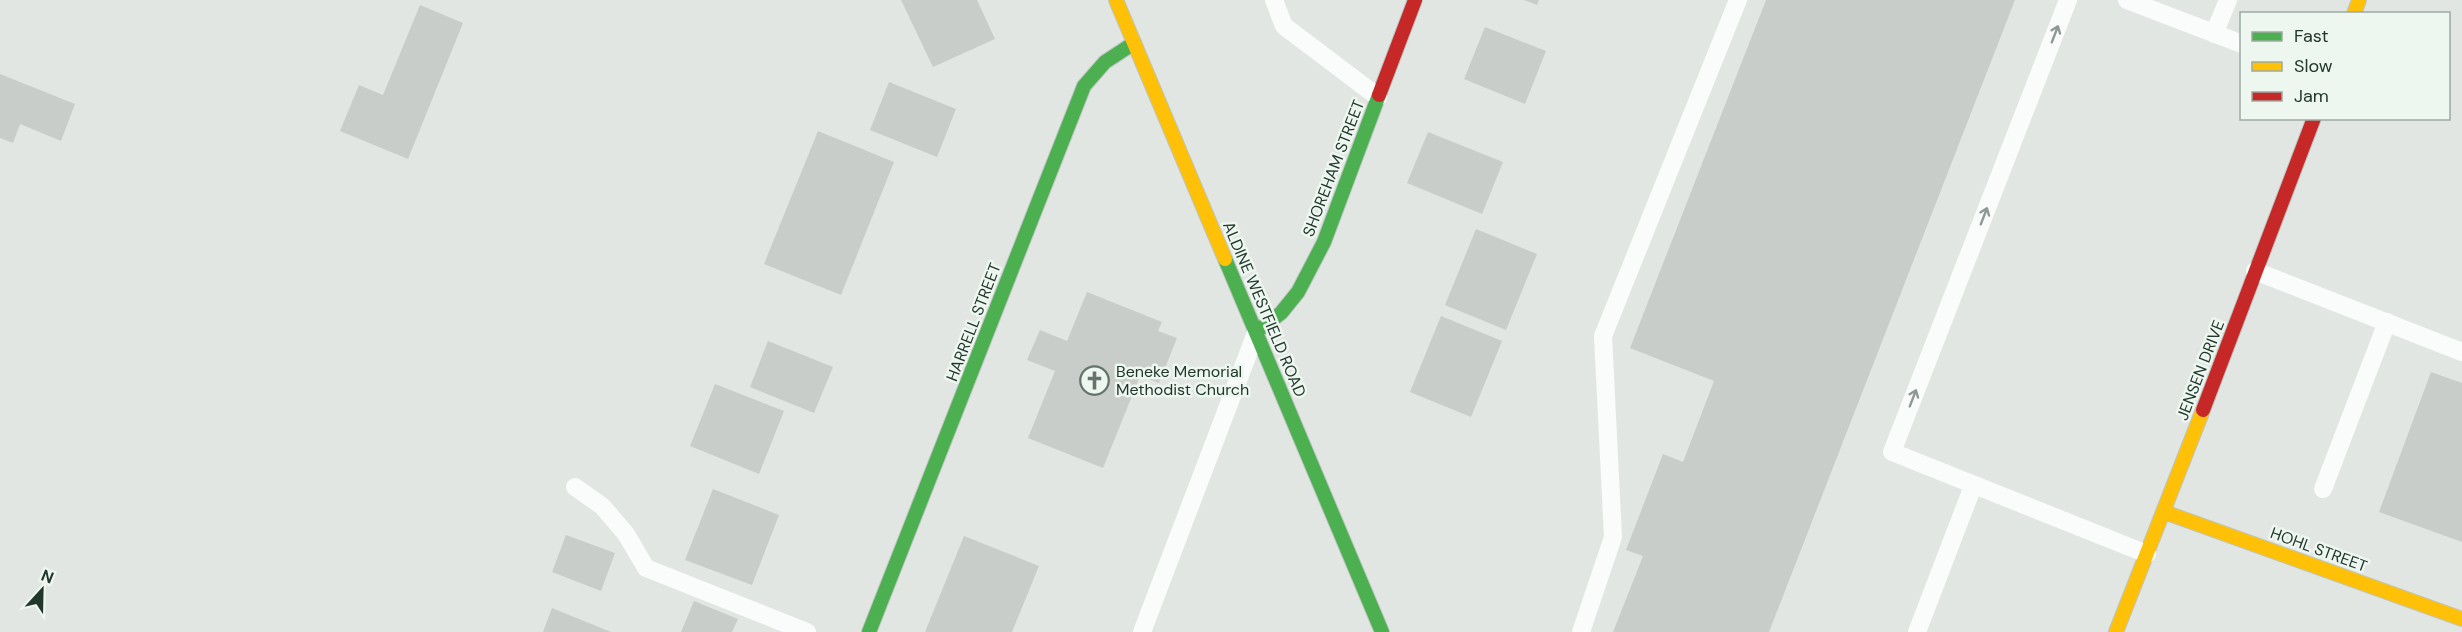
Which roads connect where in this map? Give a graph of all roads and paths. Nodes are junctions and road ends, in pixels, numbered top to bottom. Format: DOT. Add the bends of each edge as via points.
graph roads {
  1 [pos="1116,0"];
  2 [pos="1274,0"];
  3 [pos="1415,0"];
  4 [pos="1738,0"];
  5 [pos="2068,0"];
  6 [pos="2127,0"];
  7 [pos="2228,0"];
  8 [pos="2214,34"];
  9 [pos="1134,43"];
  10 [pos="2240,44"];
  11 [pos="1378,97"];
  12 [pos="2313,120"];
  13 [pos="2255,271"];
  14 [pos="2387,322"];
  15 [pos="1256,332"];
  16 [pos="2462,352"];
  17 [pos="1973,486"];
  18 [pos="575,487"];
  19 [pos="2324,489"];
  20 [pos="2164,512"];
  21 [pos="2147,554"];
  22 [pos="2462,619"];
  23 [pos="807,632"];
  24 [pos="869,632"];
  25 [pos="1142,632"];
  26 [pos="1382,632"];
  27 [pos="1581,632"];
  28 [pos="1917,632"];
  29 [pos="2116,632"];
  1 -- 9 [label="street, ALDINE WESTFIELD ROAD"];
  2 -- 11 [label="lane" via="1284,26"];
  3 -- 11 [label="street, SHOREHAM STREET"];
  4 -- 27 [label="lane" via="1603,336 1613,537"];
  17 -- 5 [label="lane, one-way" via="1892,452"];
  6 -- 8 [label="lane"];
  7 -- 8 [label="lane"];
  8 -- 10 [label="lane"];
  9 -- 15 [label="street, ALDINE WESTFIELD ROAD"];
  9 -- 24 [label="street, HARRELL STREET" via="1105,62 1084,86"];
  11 -- 15 [label="street, SHOREHAM STREET" via="1324,242 1298,292 1281,313"];
  12 -- 13 [label="street, JENSEN DRIVE"];
  13 -- 14 [label="lane"];
  13 -- 20 [label="street, JENSEN DRIVE"];
  14 -- 16 [label="lane"];
  14 -- 19 [label="lane"];
  15 -- 25 [label="lane"];
  15 -- 26 [label="street, ALDINE WESTFIELD ROAD"];
  17 -- 21 [label="lane"];
  17 -- 28 [label="lane"];
  18 -- 23 [label="lane" via="602,506 626,534 646,568"];
  20 -- 21 [label="street, JENSEN DRIVE"];
  20 -- 22 [label="street, HOHL STREET"];
  21 -- 29 [label="street, JENSEN DRIVE"];
}
